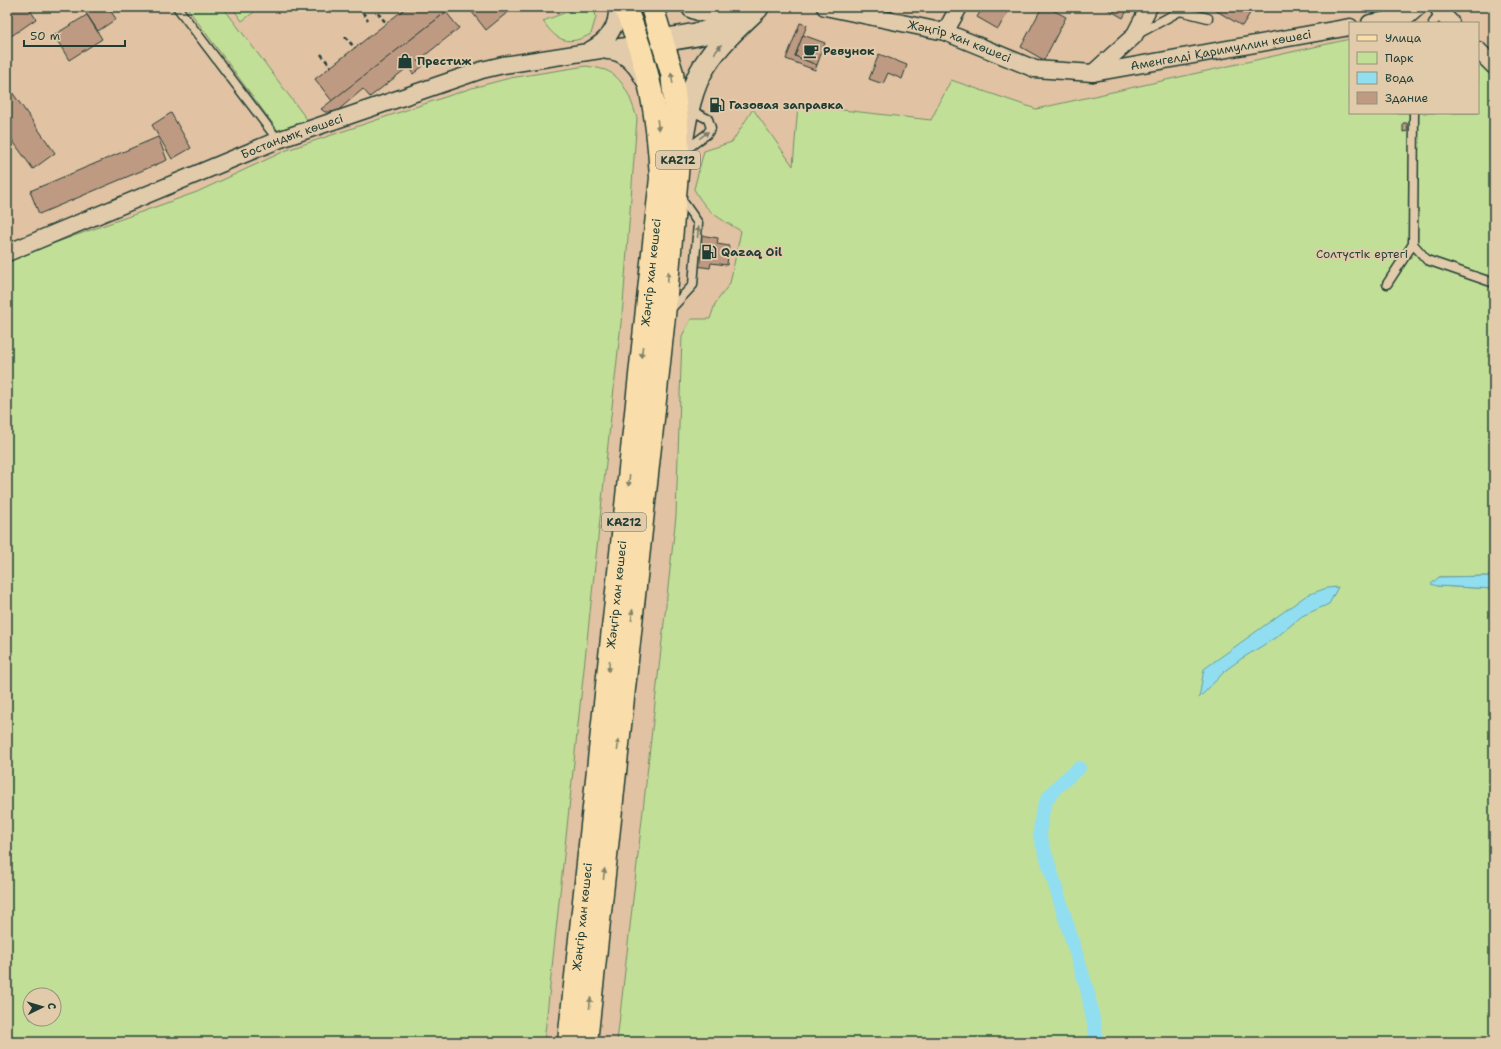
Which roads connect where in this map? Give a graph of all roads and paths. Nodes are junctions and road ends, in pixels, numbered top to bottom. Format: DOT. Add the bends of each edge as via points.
graph roads {
  1 [pos="359,7"];
  2 [pos="617,7"];
  3 [pos="625,7"];
  4 [pos="652,7"];
  5 [pos="693,7"];
  6 [pos="757,7"];
  7 [pos="825,7"];
  8 [pos="959,7"];
  9 [pos="1149,7"];
  10 [pos="1418,7"];
  11 [pos="178,8"];
  12 [pos="378,13"];
  13 [pos="1208,18"];
  14 [pos="368,20"];
  15 [pos="1375,22"];
  16 [pos="386,23"];
  17 [pos="1349,27"];
  18 [pos="946,32"];
  19 [pos="1134,36"];
  20 [pos="345,37"];
  21 [pos="664,40"];
  22 [pos="639,44"];
  23 [pos="355,48"];
  24 [pos="587,51"];
  25 [pos="1479,51"];
  26 [pos="322,54"];
  27 [pos="1494,66"];
  28 [pos="331,67"];
  29 [pos="1093,73"];
  30 [pos="654,102"];
  31 [pos="1414,114"];
  32 [pos="278,140"];
  33 [pos="678,163"];
  34 [pos="1413,244"];
  35 [pos="7,253"];
  36 [pos="1494,282"];
  37 [pos="1387,284"];
  38 [pos="569,1042"];
  39 [pos="586,1042"];
  1 -- 14 [label="path"];
  2 -- 24 [label="street" via="612,32 601,44"];
  3 -- 22 [label="main road, Жәңгір хан көшесі / KAZ12"];
  4 -- 21 [label="main road, Жәңгір хан көшесі / KAZ12"];
  5 -- 6 [label="main road" via="712,12 728,12"];
  6 -- 21 [label="main road" via="722,28"];
  33 -- 6 [label="main road, one-way" via="686,114 705,65 722,43"];
  7 -- 18 [label="street, Жәңгір хан көшесі"];
  8 -- 18 [label="street"];
  9 -- 19 [label="street"];
  10 -- 15 [label="street" via="1408,16"];
  11 -- 32 [label="lane"];
  12 -- 16 [label="path"];
  13 -- 19 [label="lane" via="1180,10"];
  17 -- 29 [label="street, Аменгелді Қаримуллин көшесі"];
  18 -- 29 [label="street, Жәңгір хан көшесі" via="1035,69"];
  19 -- 29 [label="street"];
  20 -- 23 [label="path"];
  21 -- 22 [label="main road"];
  33 -- 21 [label="main road, Жәңгір хан көшесі / KAZ12, one-way" via="672,73"];
  22 -- 24 [label="street"];
  22 -- 30 [label="main road, Жәңгір хан көшесі / KAZ12"];
  24 -- 30 [label="street" via="613,51 627,57 639,70"];
  24 -- 32 [label="street, Бостандық көшесі" via="482,70"];
  25 -- 27 [label="street"];
  26 -- 28 [label="path"];
  30 -- 38 [label="main road, Жәңгір хан көшесі / KAZ12, one-way" via="659,134 661,178"];
  31 -- 34 [label="lane"];
  32 -- 35 [label="street, Бостандық көшесі"];
  39 -- 33 [label="main road, Жәңгір хан көшесі / KAZ12, one-way" via="664,316"];
  34 -- 36 [label="lane" via="1427,260"];
  34 -- 37 [label="lane"];
}
